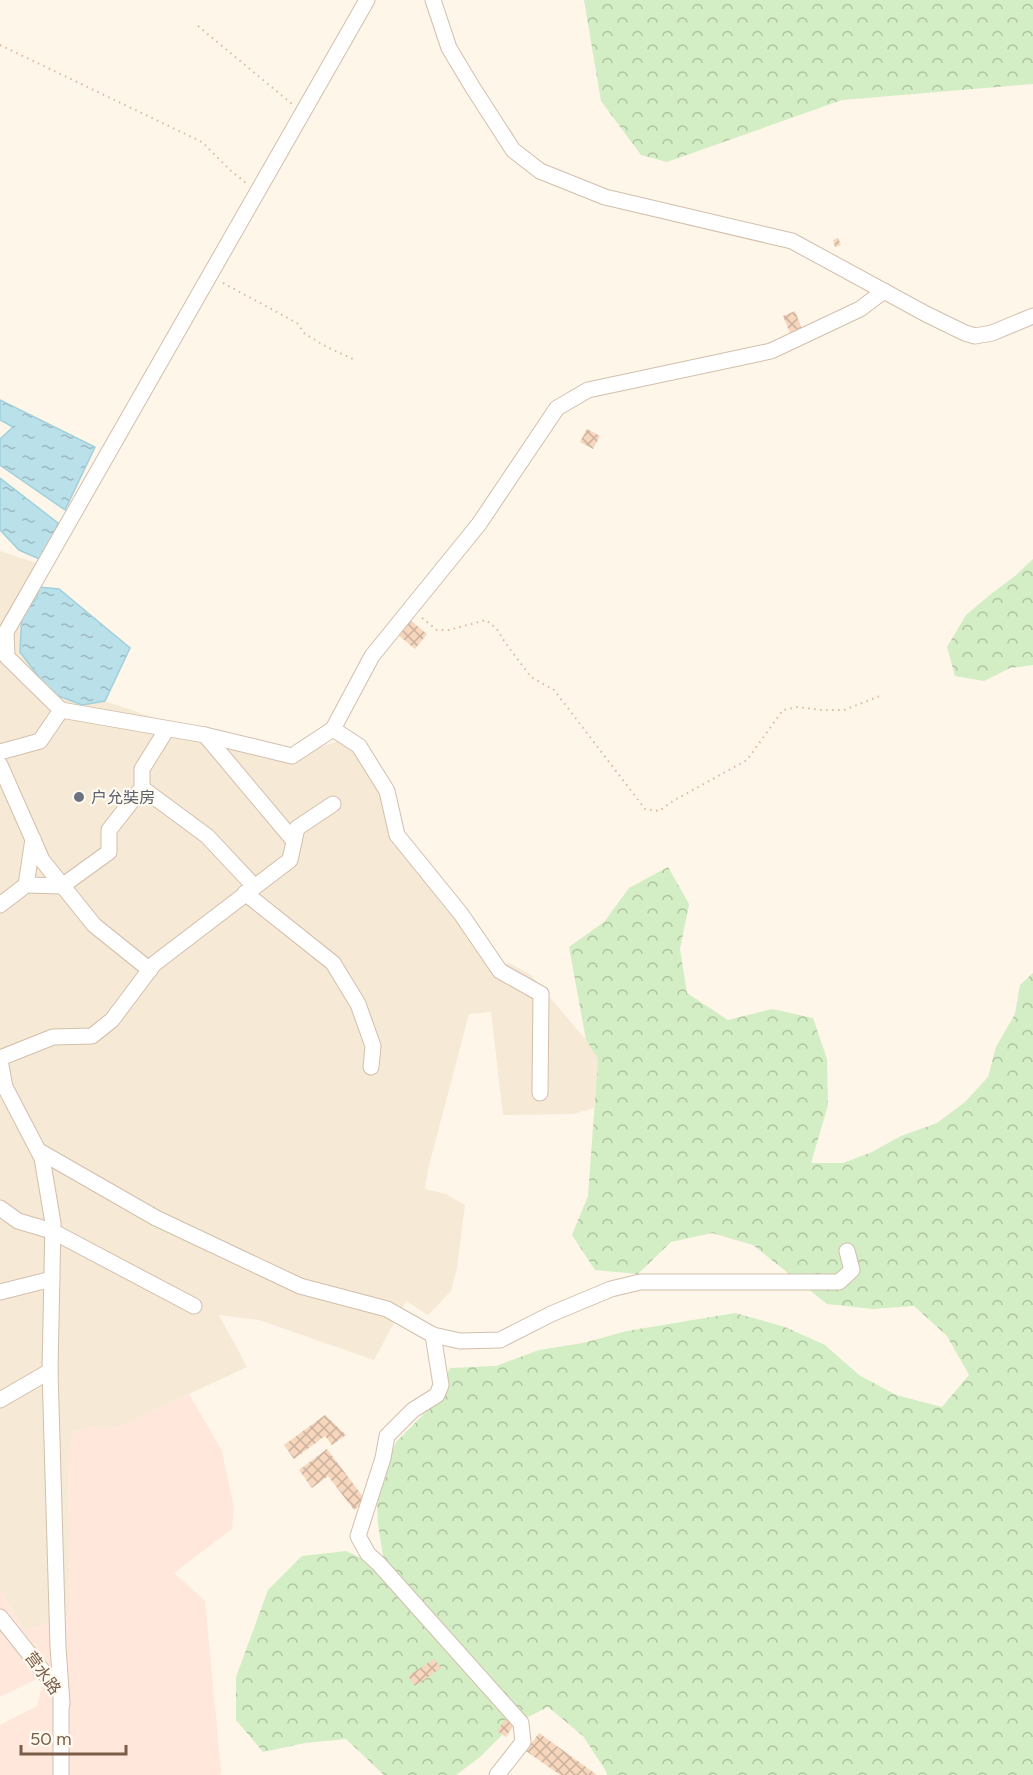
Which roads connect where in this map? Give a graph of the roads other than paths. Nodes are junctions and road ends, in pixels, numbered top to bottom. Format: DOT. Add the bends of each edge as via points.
graph roads {
  1 [pos="368,0"];
  2 [pos="433,0"];
  3 [pos="884,291"];
  4 [pos="1033,316"];
  5 [pos="3,633"];
  6 [pos="61,710"];
  7 [pos="167,729"];
  8 [pos="333,729"];
  9 [pos="206,735"];
  10 [pos="0,752"];
  11 [pos="0,765"];
  12 [pos="142,788"];
  13 [pos="333,804"];
  14 [pos="33,839"];
  15 [pos="294,841"];
  16 [pos="26,885"];
  17 [pos="62,886"];
  18 [pos="249,890"];
  19 [pos="0,905"];
  20 [pos="150,970"];
  21 [pos="0,1059"];
  22 [pos="371,1067"];
  23 [pos="540,1093"];
  24 [pos="39,1151"];
  25 [pos="0,1208"];
  26 [pos="52,1231"];
  27 [pos="847,1251"];
  28 [pos="52,1279"];
  29 [pos="0,1280"];
  30 [pos="16,1289"];
  31 [pos="0,1292"];
  32 [pos="194,1306"];
  33 [pos="433,1335"];
  34 [pos="50,1371"];
  35 [pos="0,1400"];
  36 [pos="0,1617"];
  37 [pos="62,1704"];
  38 [pos="62,1775"];
  39 [pos="497,1775"];
  1 -- 5 [label="street"];
  2 -- 3 [label="street" via="449,48 473,88 513,150 540,171 605,197 792,241"];
  3 -- 4 [label="street" via="975,336"];
  3 -- 8 [label="street" via="860,309 771,351 588,390 557,408 479,524 372,656"];
  5 -- 6 [label="street" via="6,657"];
  6 -- 7 [label="street"];
  6 -- 10 [label="street" via="40,741"];
  7 -- 9 [label="street"];
  7 -- 12 [label="street" via="142,769"];
  8 -- 9 [label="street" via="292,756"];
  8 -- 23 [label="street" via="358,746 387,791 396,835 461,914 501,971 541,994"];
  9 -- 15 [label="street"];
  11 -- 14 [label="street"];
  12 -- 17 [label="street" via="109,830 109,852"];
  12 -- 18 [label="street" via="207,836"];
  13 -- 15 [label="street" via="297,828"];
  14 -- 16 [label="street"];
  14 -- 17 [label="street" via="42,860"];
  15 -- 18 [label="street" via="290,860"];
  16 -- 17 [label="street"];
  16 -- 19 [label="street"];
  17 -- 20 [label="street" via="94,925"];
  18 -- 20 [label="street"];
  18 -- 22 [label="street" via="333,963 358,1004 373,1046"];
  20 -- 21 [label="street" via="112,1020 92,1036 53,1037"];
  21 -- 24 [label="street" via="5,1087"];
  24 -- 26 [label="street"];
  24 -- 33 [label="street" via="156,1218 300,1286 387,1309"];
  25 -- 26 [label="street" via="18,1221"];
  26 -- 28 [label="street"];
  26 -- 32 [label="street"];
  27 -- 33 [label="street" via="852,1270 839,1282 640,1282 611,1289 500,1340 460,1341"];
  28 -- 30 [label="street"];
  28 -- 34 [label="street"];
  29 -- 30 [label="street"];
  30 -- 31 [label="street"];
  33 -- 39 [label="street" via="441,1385 437,1395 413,1410 387,1436 358,1536 368,1554 521,1723 523,1742"];
  34 -- 35 [label="street"];
  34 -- 37 [label="street"];
  36 -- 37 [label="street, 营水路" via="61,1694"];
  37 -- 38 [label="street, 营水路"];
}
